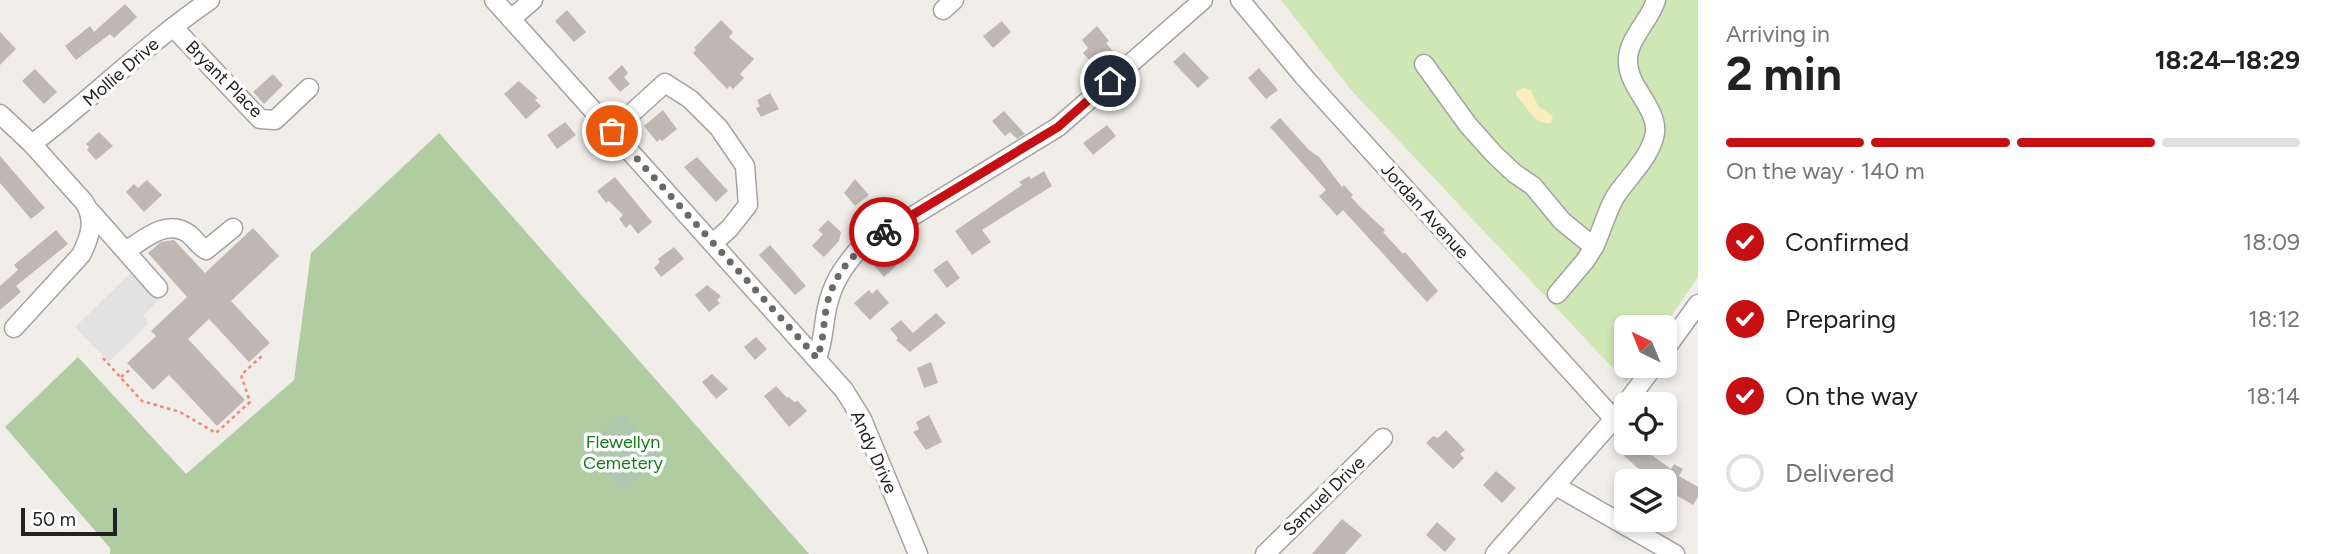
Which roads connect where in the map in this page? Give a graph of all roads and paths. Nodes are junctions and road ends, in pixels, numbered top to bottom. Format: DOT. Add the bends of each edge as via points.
graph roads {
  1 [pos="210,0"];
  2 [pos="494,0"];
  3 [pos="533,0"];
  4 [pos="1203,0"];
  5 [pos="1240,0"];
  6 [pos="1656,0"];
  7 [pos="511,19"];
  8 [pos="173,27"];
  9 [pos="1424,64"];
  10 [pos="309,89"];
  11 [pos="0,114"];
  12 [pos="612,131"];
  13 [pos="32,144"];
  14 [pos="90,211"];
  15 [pos="233,228"];
  16 [pos="713,243"];
  17 [pos="1594,247"];
  18 [pos="126,251"];
  19 [pos="158,288"];
  20 [pos="1557,294"];
  21 [pos="1698,304"];
  22 [pos="14,328"];
  23 [pos="1677,333"];
  24 [pos="263,355"];
  25 [pos="103,358"];
  26 [pos="817,358"];
  27 [pos="132,368"];
  28 [pos="121,377"];
  29 [pos="1645,378"];
  30 [pos="1634,392"];
  31 [pos="1614,419"];
  32 [pos="1383,438"];
  33 [pos="1556,486"];
  34 [pos="918,554"];
  35 [pos="1265,554"];
  36 [pos="1495,554"];
  37 [pos="1675,554"];
  1 -- 8 [label="street, Mollie Drive"];
  2 -- 7 [label="street, Andy Drive"];
  3 -- 7 [label="street"];
  4 -- 26 [label="street" via="1058,127 859,249 834,283"];
  5 -- 31 [label="street, Jordan Avenue"];
  6 -- 17 [label="street" via="1628,60 1652,117 1654,137 1608,211"];
  7 -- 12 [label="street, Andy Drive"];
  8 -- 10 [label="street, Bryant Place" via="261,119 275,120"];
  8 -- 13 [label="street, Mollie Drive"];
  9 -- 17 [label="street" via="1468,125 1507,168 1533,186 1562,221"];
  11 -- 13 [label="street"];
  12 -- 16 [label="street, Andy Drive"];
  12 -- 16 [label="street" via="665,83 690,99 719,128 745,166 748,205"];
  13 -- 14 [label="street"];
  14 -- 18 [label="street"];
  14 -- 22 [label="street" via="91,228 82,255"];
  15 -- 18 [label="street" via="206,250 188,234 168,228"];
  16 -- 26 [label="street, Andy Drive"];
  17 -- 20 [label="street"];
  18 -- 19 [label="street"];
  21 -- 23 [label="street"];
  24 -- 28 [label="path" via="241,375 250,402 216,433 180,412 142,401"];
  25 -- 28 [label="path"];
  26 -- 34 [label="street, Andy Drive" via="862,419"];
  27 -- 28 [label="path"];
  29 -- 30 [label="street"];
  31 -- 33 [label="street"];
  32 -- 35 [label="street, Samuel Drive"];
  33 -- 36 [label="street"];
  33 -- 37 [label="street"];
}
